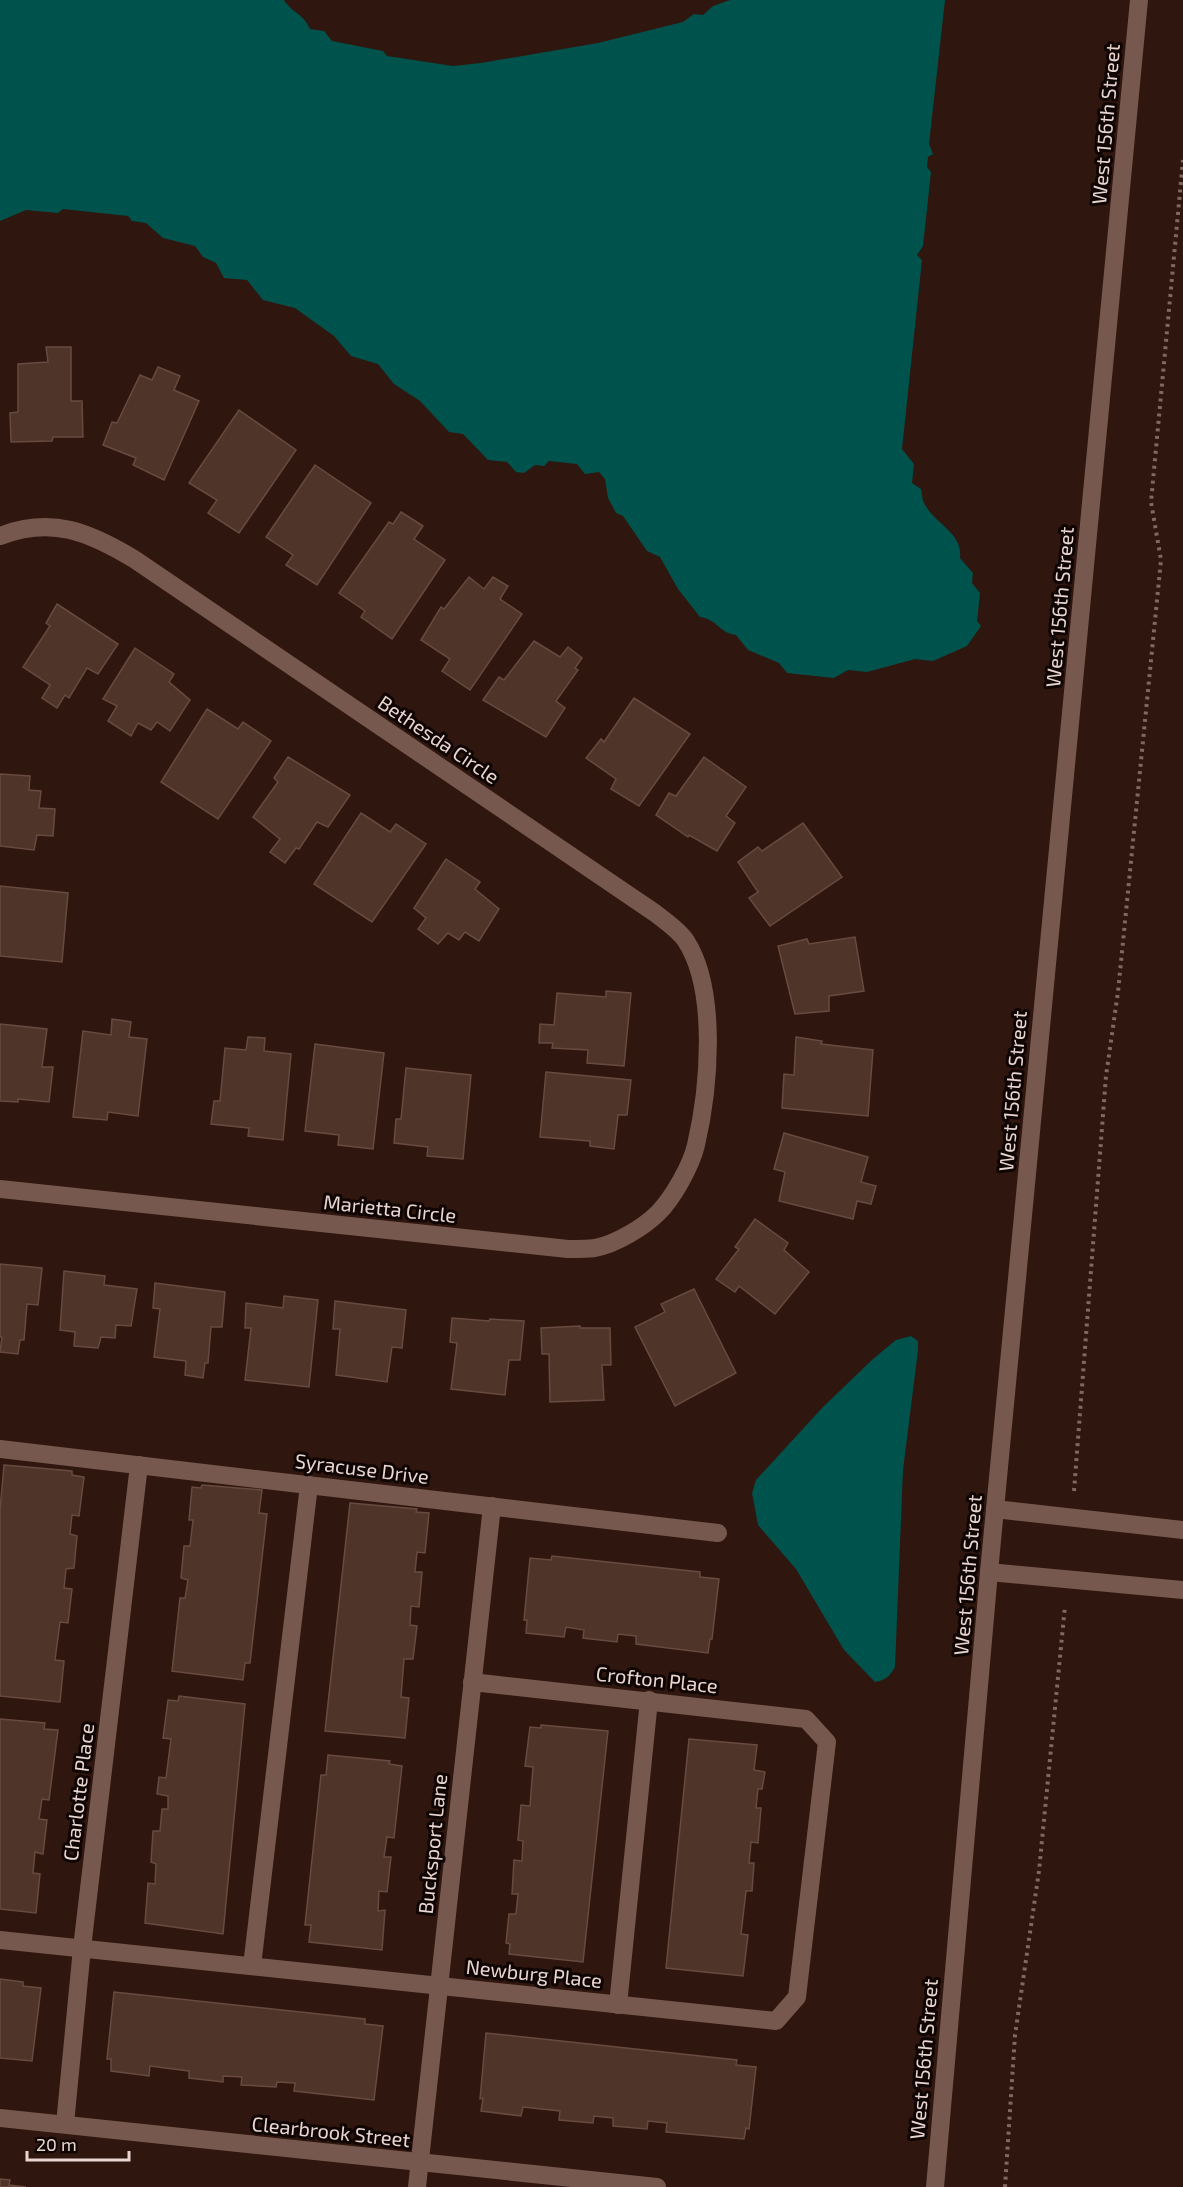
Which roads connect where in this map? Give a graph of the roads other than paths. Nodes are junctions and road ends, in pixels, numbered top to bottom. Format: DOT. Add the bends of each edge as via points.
graph roads {
  1 [pos="1139,0"];
  2 [pos="0,536"];
  3 [pos="701,1114"];
  4 [pos="0,1189"];
  5 [pos="0,1449"];
  6 [pos="139,1465"];
  7 [pos="309,1485"];
  8 [pos="492,1506"];
  9 [pos="995,1509"];
  10 [pos="1183,1530"];
  11 [pos="718,1533"];
  12 [pos="989,1572"];
  13 [pos="1183,1590"];
  14 [pos="472,1682"];
  15 [pos="649,1700"];
  16 [pos="827,1742"];
  17 [pos="0,1940"];
  18 [pos="82,1948"];
  19 [pos="252,1966"];
  20 [pos="438,1986"];
  21 [pos="618,2005"];
  22 [pos="0,2118"];
  23 [pos="65,2124"];
  24 [pos="419,2163"];
  25 [pos="417,2187"];
  26 [pos="657,2187"];
  27 [pos="935,2187"];
  1 -- 9 [label="street, West 156th Street"];
  2 -- 3 [label="street, Bethesda Circle" via="47,526 75,530 102,540 656,913 685,939 706,994 708,1046"];
  3 -- 4 [label="street, Marietta Circle" via="695,1148 682,1179 659,1212 633,1233 597,1247 568,1249"];
  5 -- 6 [label="street, Syracuse Drive"];
  6 -- 7 [label="street, Syracuse Drive"];
  6 -- 18 [label="street, Charlotte Place"];
  7 -- 8 [label="street, Syracuse Drive"];
  7 -- 19 [label="street"];
  8 -- 11 [label="street, Syracuse Drive"];
  8 -- 14 [label="street, Bucksport Lane"];
  9 -- 10 [label="street"];
  9 -- 12 [label="street, West 156th Street"];
  12 -- 13 [label="street"];
  12 -- 27 [label="street, West 156th Street"];
  14 -- 15 [label="street, Crofton Place"];
  14 -- 20 [label="street, Bucksport Lane"];
  15 -- 16 [label="street, Crofton Place" via="806,1719"];
  15 -- 21 [label="street"];
  16 -- 21 [label="street, Newburg Place" via="797,1997 776,2021"];
  17 -- 18 [label="street, Newburg Place"];
  18 -- 19 [label="street, Newburg Place"];
  18 -- 23 [label="street, Charlotte Place"];
  19 -- 20 [label="street, Newburg Place"];
  20 -- 21 [label="street, Newburg Place"];
  20 -- 24 [label="street, Bucksport Lane"];
  22 -- 23 [label="street, Clearbrook Street"];
  23 -- 24 [label="street, Clearbrook Street"];
  24 -- 25 [label="street, Bucksport Lane"];
  24 -- 26 [label="street, Clearbrook Street"];
}
